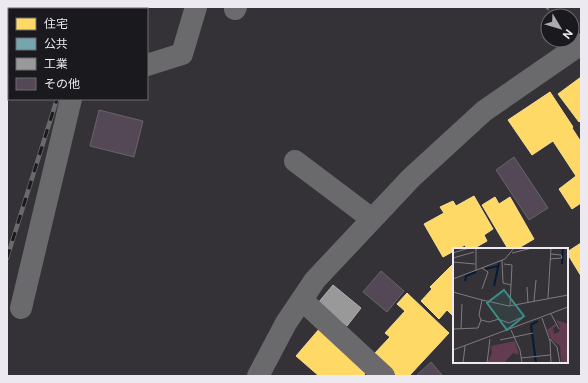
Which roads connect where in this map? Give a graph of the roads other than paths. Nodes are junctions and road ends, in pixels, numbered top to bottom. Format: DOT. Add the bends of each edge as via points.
graph roads {
  1 [pos="196,7"];
  2 [pos="581,44"];
  3 [pos="148,65"];
  4 [pos="72,100"];
  5 [pos="295,161"];
  6 [pos="372,219"];
  7 [pos="302,300"];
  8 [pos="21,308"];
  9 [pos="258,376"];
  10 [pos="384,376"];
  1 -- 3 [label="street" via="182,54"];
  2 -- 6 [label="street" via="484,111 411,178"];
  4 -- 8 [label="street"];
  5 -- 6 [label="street"];
  6 -- 7 [label="street" via="315,280"];
  7 -- 9 [label="street" via="286,323"];
  7 -- 10 [label="street"];
}
